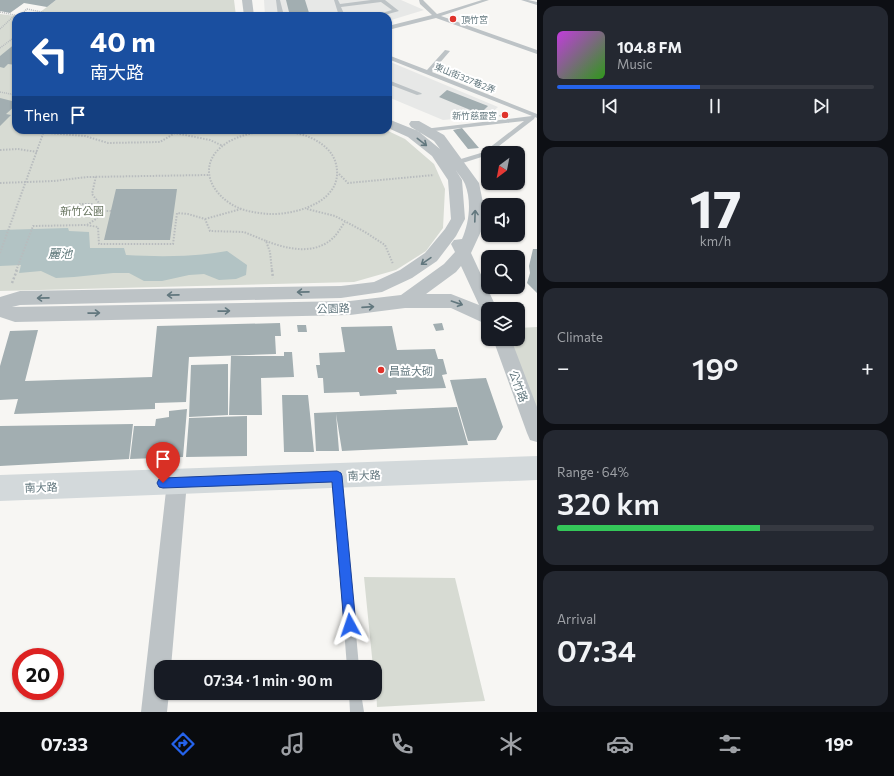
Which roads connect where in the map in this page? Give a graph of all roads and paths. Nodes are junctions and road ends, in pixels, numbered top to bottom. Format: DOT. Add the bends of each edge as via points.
graph roads {
  1 [pos="247,0"];
  2 [pos="278,0"];
  3 [pos="421,0"];
  4 [pos="487,0"];
  5 [pos="524,0"];
  6 [pos="337,3"];
  7 [pos="537,4"];
  8 [pos="0,12"];
  9 [pos="24,12"];
  10 [pos="41,12"];
  11 [pos="248,12"];
  12 [pos="280,12"];
  13 [pos="392,12"];
  14 [pos="12,14"];
  15 [pos="436,16"];
  16 [pos="12,18"];
  17 [pos="392,27"];
  18 [pos="0,29"];
  19 [pos="12,39"];
  20 [pos="0,48"];
  21 [pos="447,51"];
  22 [pos="537,52"];
  23 [pos="392,59"];
  24 [pos="428,73"];
  25 [pos="392,84"];
  26 [pos="0,92"];
  27 [pos="12,94"];
  28 [pos="419,94"];
  29 [pos="392,114"];
  30 [pos="536,116"];
  31 [pos="392,125"];
  32 [pos="426,130"];
  33 [pos="43,134"];
  34 [pos="69,134"];
  35 [pos="173,134"];
  36 [pos="183,134"];
  37 [pos="247,134"];
  38 [pos="297,134"];
  39 [pos="224,146"];
  40 [pos="0,150"];
  41 [pos="38,152"];
  42 [pos="446,168"];
  43 [pos="339,174"];
  44 [pos="208,175"];
  45 [pos="96,176"];
  46 [pos="0,183"];
  47 [pos="26,183"];
  48 [pos="79,204"];
  49 [pos="242,209"];
  50 [pos="306,209"];
  51 [pos="102,211"];
  52 [pos="111,211"];
  53 [pos="205,219"];
  54 [pos="346,222"];
  55 [pos="86,225"];
  56 [pos="451,232"];
  57 [pos="266,240"];
  58 [pos="0,253"];
  59 [pos="463,253"];
  60 [pos="396,270"];
  61 [pos="274,283"];
  62 [pos="10,289"];
  63 [pos="405,301"];
  64 [pos="486,302"];
  65 [pos="0,304"];
  66 [pos="0,310"];
  67 [pos="481,314"];
  68 [pos="505,346"];
  69 [pos="537,433"];
  70 [pos="537,468"];
  71 [pos="337,476"];
  72 [pos="177,482"];
  73 [pos="0,488"];
  74 [pos="352,660"];
  75 [pos="356,700"];
  76 [pos="154,712"];
  77 [pos="357,712"];
  1 -- 11 [label="street"];
  2 -- 12 [label="lane"];
  3 -- 15 [label="lane"];
  4 -- 15 [label="lane"];
  5 -- 7 [label="lane"];
  6 -- 13 [label="lane" via="382,0 396,11"];
  8 -- 14 [label="path"];
  9 -- 10 [label="path" via="27,9"];
  15 -- 17 [label="lane"];
  15 -- 22 [label="lane"];
  16 -- 18 [label="path"];
  19 -- 20 [label="path"];
  21 -- 24 [label="lane"];
  23 -- 24 [label="lane, 東山街327巷2弄"];
  24 -- 30 [label="lane, 東山街327巷2弄"];
  25 -- 28 [label="lane"];
  26 -- 27 [label="path"];
  29 -- 32 [label="street, 公園路"];
  30 -- 32 [label="lane"];
  30 -- 42 [label="lane" via="486,154"];
  31 -- 42 [label="street, 公園路, one-way" via="413,134 437,154"];
  32 -- 42 [label="street, 公園路" via="439,138"];
  33 -- 41 [label="path"];
  34 -- 35 [label="path" via="85,136 108,144 160,142"];
  36 -- 39 [label="path"];
  37 -- 39 [label="path"];
  38 -- 43 [label="path" via="326,148 336,160"];
  39 -- 44 [label="path" via="210,162"];
  40 -- 41 [label="path"];
  41 -- 47 [label="path"];
  42 -- 43 [label="path" via="348,183"];
  42 -- 56 [label="street, 公園路" via="455,180 458,219"];
  59 -- 42 [label="street, 公園路, one-way" via="475,227 476,203 472,183"];
  43 -- 50 [label="path" via="334,189 323,200"];
  44 -- 45 [label="path"];
  44 -- 49 [label="path" via="213,189 225,200"];
  45 -- 47 [label="path"];
  45 -- 51 [label="path" via="92,194"];
  46 -- 47 [label="path"];
  47 -- 58 [label="path"];
  48 -- 51 [label="path" via="93,204"];
  49 -- 50 [label="path" via="263,214 285,214"];
  49 -- 53 [label="path"];
  50 -- 54 [label="path" via="335,216"];
  51 -- 52 [label="path"];
  51 -- 55 [label="path" via="96,219"];
  53 -- 55 [label="path" via="177,213 173,244 99,244 98,227"];
  53 -- 57 [label="path" via="210,231 244,232"];
  54 -- 57 [label="path" via="333,238 313,249 289,249"];
  54 -- 60 [label="path" via="385,246"];
  55 -- 62 [label="path" via="33,226"];
  56 -- 59 [label="street"];
  56 -- 65 [label="street, 公園路, one-way" via="431,257 406,274 376,288 341,292 20,298"];
  57 -- 61 [label="path"];
  59 -- 63 [label="street, 公園路" via="450,268"];
  59 -- 64 [label="street"];
  66 -- 63 [label="street, 公園路, one-way" via="15,315 350,308"];
  63 -- 67 [label="street, one-way" via="451,301"];
  68 -- 69 [label="street, 公竹路"];
  70 -- 71 [label="main road, 南大路"];
  71 -- 72 [label="main road, 南大路"];
  71 -- 74 [label="lane"];
  72 -- 73 [label="main road, 南大路"];
  72 -- 76 [label="street"];
  75 -- 77 [label="lane"];
}
